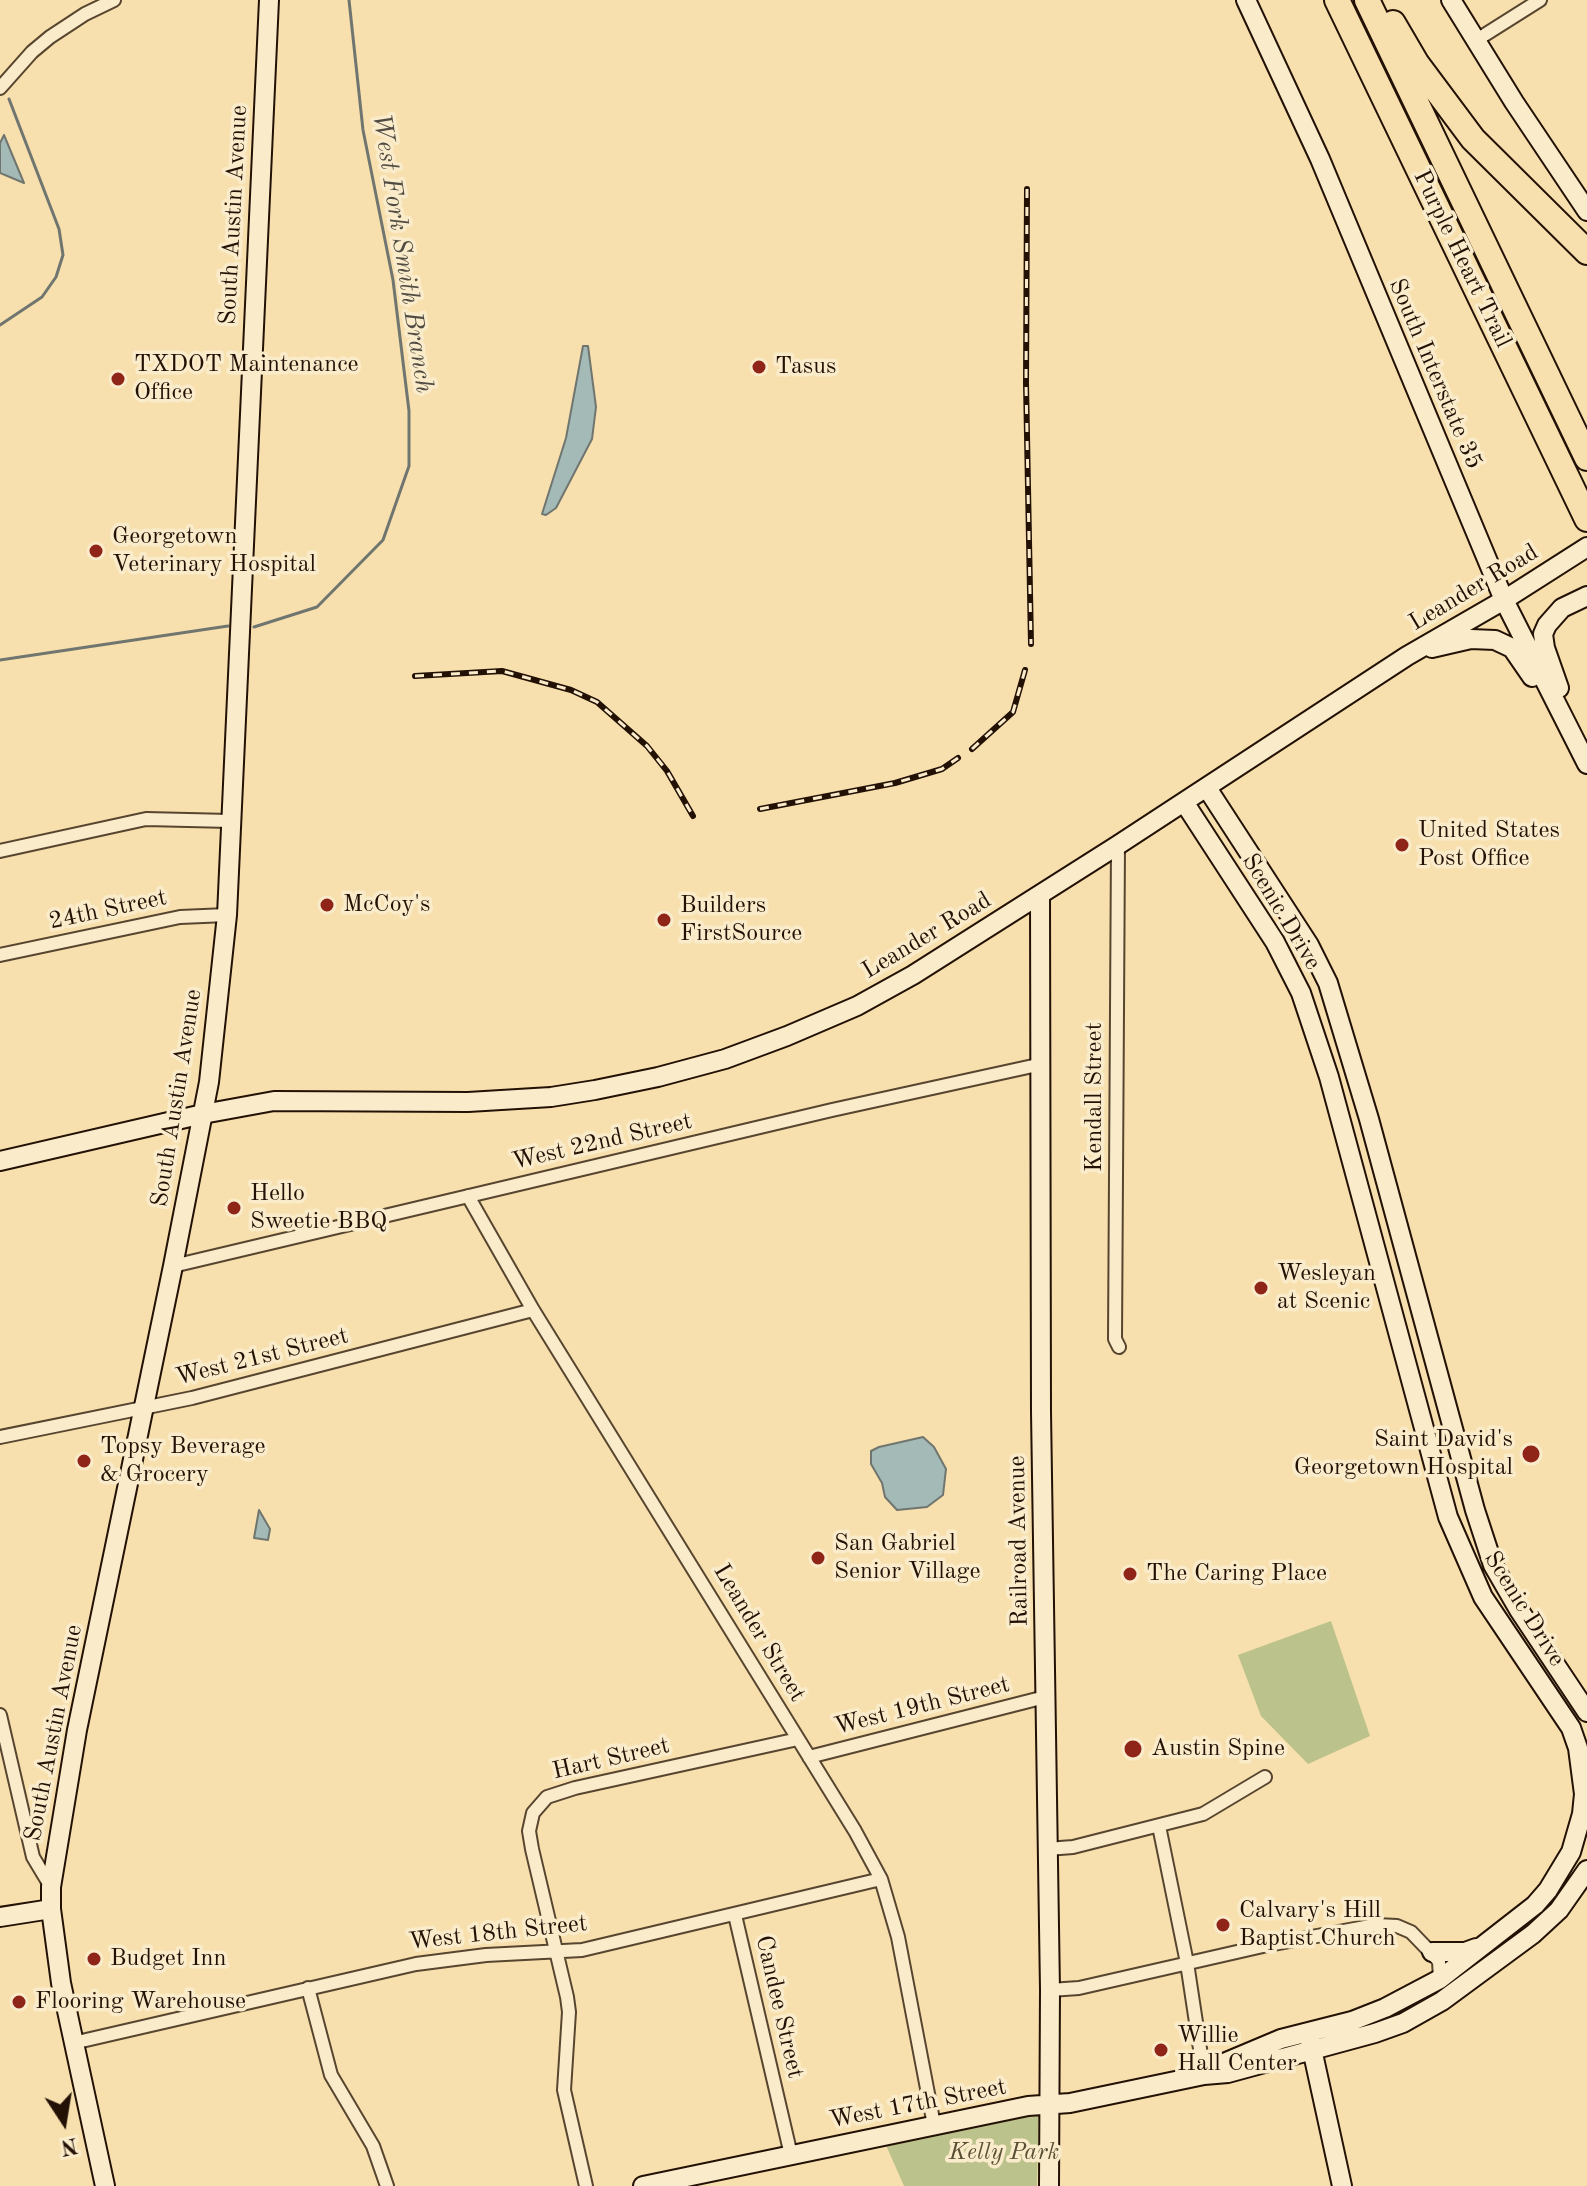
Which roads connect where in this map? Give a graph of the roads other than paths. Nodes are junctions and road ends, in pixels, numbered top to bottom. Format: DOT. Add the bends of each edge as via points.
graph roads {
  1 [pos="114,0"];
  2 [pos="269,0"];
  3 [pos="1246,0"];
  4 [pos="1322,0"];
  5 [pos="1337,0"];
  6 [pos="1367,0"];
  7 [pos="1381,0"];
  8 [pos="1451,0"];
  9 [pos="1540,0"];
  10 [pos="1475,41"];
  11 [pos="0,88"];
  12 [pos="1587,211"];
  13 [pos="1587,252"];
  14 [pos="1491,319"];
  15 [pos="1551,381"];
  16 [pos="1587,442"];
  17 [pos="1587,458"];
  18 [pos="1587,519"];
  19 [pos="1587,547"];
  20 [pos="1587,596"];
  21 [pos="1504,600"];
  22 [pos="1414,652"];
  23 [pos="1583,757"];
  24 [pos="1207,788"];
  25 [pos="1184,802"];
  26 [pos="230,821"];
  27 [pos="1118,845"];
  28 [pos="0,851"];
  29 [pos="1040,895"];
  30 [pos="227,915"];
  31 [pos="0,955"];
  32 [pos="1328,983"];
  33 [pos="1301,993"];
  34 [pos="1042,1064"];
  35 [pos="1363,1099"];
  36 [pos="1337,1107"];
  37 [pos="203,1114"];
  38 [pos="0,1161"];
  39 [pos="468,1196"];
  40 [pos="173,1266"];
  41 [pos="1410,1272"];
  42 [pos="1384,1279"];
  43 [pos="533,1310"];
  44 [pos="1119,1347"];
  45 [pos="1444,1396"];
  46 [pos="1419,1402"];
  47 [pos="144,1409"];
  48 [pos="0,1437"];
  49 [pos="1475,1510"];
  50 [pos="1448,1517"];
  51 [pos="1505,1587"];
  52 [pos="1483,1597"];
  53 [pos="1045,1697"];
  54 [pos="1587,1712"];
  55 [pos="0,1715"];
  56 [pos="798,1739"];
  57 [pos="809,1757"];
  58 [pos="5,1763"];
  59 [pos="1265,1777"];
  60 [pos="1159,1826"];
  61 [pos="1047,1849"];
  62 [pos="1587,1870"];
  63 [pos="881,1879"];
  64 [pos="51,1887"];
  65 [pos="51,1909"];
  66 [pos="735,1915"];
  67 [pos="0,1917"];
  68 [pos="1486,1944"];
  69 [pos="1432,1952"];
  70 [pos="558,1953"];
  71 [pos="1187,1963"];
  72 [pos="1440,1979"];
  73 [pos="308,1988"];
  74 [pos="1050,1990"];
  75 [pos="1311,2042"];
  76 [pos="73,2043"];
  77 [pos="1204,2075"];
  78 [pos="1050,2104"];
  79 [pos="934,2125"];
  80 [pos="791,2155"];
  81 [pos="668,2184"];
  82 [pos="105,2186"];
  83 [pos="387,2186"];
  84 [pos="586,2186"];
  85 [pos="643,2186"];
  86 [pos="1049,2186"];
  87 [pos="1342,2186"];
  1 -- 11 [label="street" via="50,37"];
  2 -- 26 [label="main road, South Austin Avenue"];
  3 -- 21 [label="main road, South Interstate 35" via="1320,159"];
  4 -- 14 [label="highway" via="1429,216"];
  5 -- 14 [label="highway, Purple Heart Trail"];
  6 -- 15 [label="highway, Purple Heart Trail"];
  7 -- 13 [label="highway" via="1412,56 1460,122"];
  8 -- 10 [label="main road"];
  9 -- 10 [label="street"];
  10 -- 12 [label="main road"];
  14 -- 18 [label="highway, Purple Heart Trail"];
  15 -- 16 [label="highway"];
  15 -- 17 [label="highway, Purple Heart Trail"];
  19 -- 21 [label="main road, Leander Road"];
  20 -- 23 [label="main road" via="1562,608 1543,634"];
  21 -- 22 [label="main road, Leander Road"];
  21 -- 23 [label="main road, South Interstate 35"];
  22 -- 23 [label="main road" via="1471,639 1495,640 1512,648"];
  22 -- 24 [label="main road, Leander Road"];
  24 -- 25 [label="main road, Leander Road"];
  24 -- 32 [label="main road, Scenic Drive"];
  25 -- 27 [label="main road, Leander Road"];
  25 -- 33 [label="main road, Scenic Drive" via="1275,942"];
  26 -- 28 [label="street" via="146,819"];
  26 -- 30 [label="main road, South Austin Avenue"];
  27 -- 29 [label="main road, Leander Road"];
  27 -- 44 [label="street, Kendall Street"];
  29 -- 34 [label="main road, Railroad Avenue"];
  29 -- 37 [label="main road, Leander Road" via="913,975 830,1019 725,1059 658,1077 513,1100 274,1101"];
  30 -- 31 [label="street, 24th Street" via="180,917"];
  30 -- 37 [label="main road, South Austin Avenue"];
  32 -- 33 [label="main road"];
  32 -- 35 [label="main road, Scenic Drive"];
  33 -- 36 [label="main road, Scenic Drive"];
  34 -- 39 [label="street, West 22nd Street"];
  34 -- 53 [label="main road, Railroad Avenue"];
  35 -- 36 [label="main road"];
  35 -- 41 [label="main road, Scenic Drive"];
  36 -- 42 [label="main road, Scenic Drive"];
  37 -- 38 [label="main road, Leander Road"];
  37 -- 40 [label="main road, South Austin Avenue"];
  39 -- 40 [label="street, West 22nd Street"];
  39 -- 43 [label="street, Leander Street"];
  40 -- 47 [label="main road, South Austin Avenue"];
  41 -- 42 [label="main road"];
  41 -- 45 [label="main road, Scenic Drive"];
  42 -- 46 [label="main road, Scenic Drive"];
  43 -- 47 [label="street, West 21st Street"];
  43 -- 56 [label="street, Leander Street"];
  45 -- 46 [label="main road"];
  45 -- 49 [label="main road, Scenic Drive"];
  46 -- 50 [label="main road, Scenic Drive"];
  47 -- 48 [label="street, West 21st Street"];
  47 -- 64 [label="main road, South Austin Avenue" via="77,1730"];
  49 -- 50 [label="main road"];
  49 -- 51 [label="main road, Scenic Drive"];
  50 -- 52 [label="main road, Scenic Drive"];
  51 -- 52 [label="main road"];
  51 -- 54 [label="main road, Scenic Drive"];
  52 -- 68 [label="main road, Scenic Drive" via="1571,1728 1584,1794 1577,1836 1561,1870 1535,1905"];
  53 -- 57 [label="street, West 19th Street"];
  53 -- 61 [label="main road, Railroad Avenue"];
  55 -- 58 [label="street"];
  56 -- 57 [label="street, Leander Street"];
  56 -- 70 [label="street, Hart Street" via="575,1788 538,1804 529,1831"];
  57 -- 63 [label="street, Leander Street"];
  58 -- 64 [label="street" via="33,1857"];
  59 -- 60 [label="street" via="1203,1814"];
  60 -- 61 [label="street"];
  60 -- 71 [label="street"];
  61 -- 74 [label="main road, Railroad Avenue"];
  62 -- 75 [label="main road" via="1559,1910 1533,1934 1442,2001 1403,2023"];
  63 -- 66 [label="street, West 18th Street"];
  63 -- 79 [label="street, Leander Street" via="898,1937"];
  64 -- 65 [label="main road, South Austin Avenue"];
  65 -- 67 [label="main road"];
  65 -- 76 [label="main road, South Austin Avenue"];
  66 -- 70 [label="street, West 18th Street"];
  66 -- 80 [label="street, Candee Street"];
  68 -- 69 [label="main road" via="1465,1952"];
  68 -- 72 [label="main road, Scenic Drive"];
  69 -- 71 [label="street" via="1411,1932 1376,1925"];
  69 -- 72 [label="street" via="1439,1961"];
  70 -- 73 [label="street, West 18th Street" via="450,1958"];
  70 -- 84 [label="street, Hart Street" via="569,2012 564,2090"];
  71 -- 74 [label="street"];
  71 -- 77 [label="street"];
  72 -- 75 [label="main road, Scenic Drive"];
  73 -- 76 [label="street, West 18th Street"];
  73 -- 83 [label="street" via="331,2075 373,2146"];
  74 -- 78 [label="main road, Railroad Avenue"];
  75 -- 77 [label="main road, West 17th Street" via="1228,2073"];
  75 -- 87 [label="main road"];
  76 -- 82 [label="main road, South Austin Avenue"];
  77 -- 78 [label="main road, West 17th Street"];
  78 -- 79 [label="main road, West 17th Street"];
  78 -- 86 [label="main road, Railroad Avenue"];
  79 -- 80 [label="main road, West 17th Street"];
  80 -- 81 [label="main road, West 17th Street"];
  81 -- 85 [label="main road, West 17th Street"];
}
